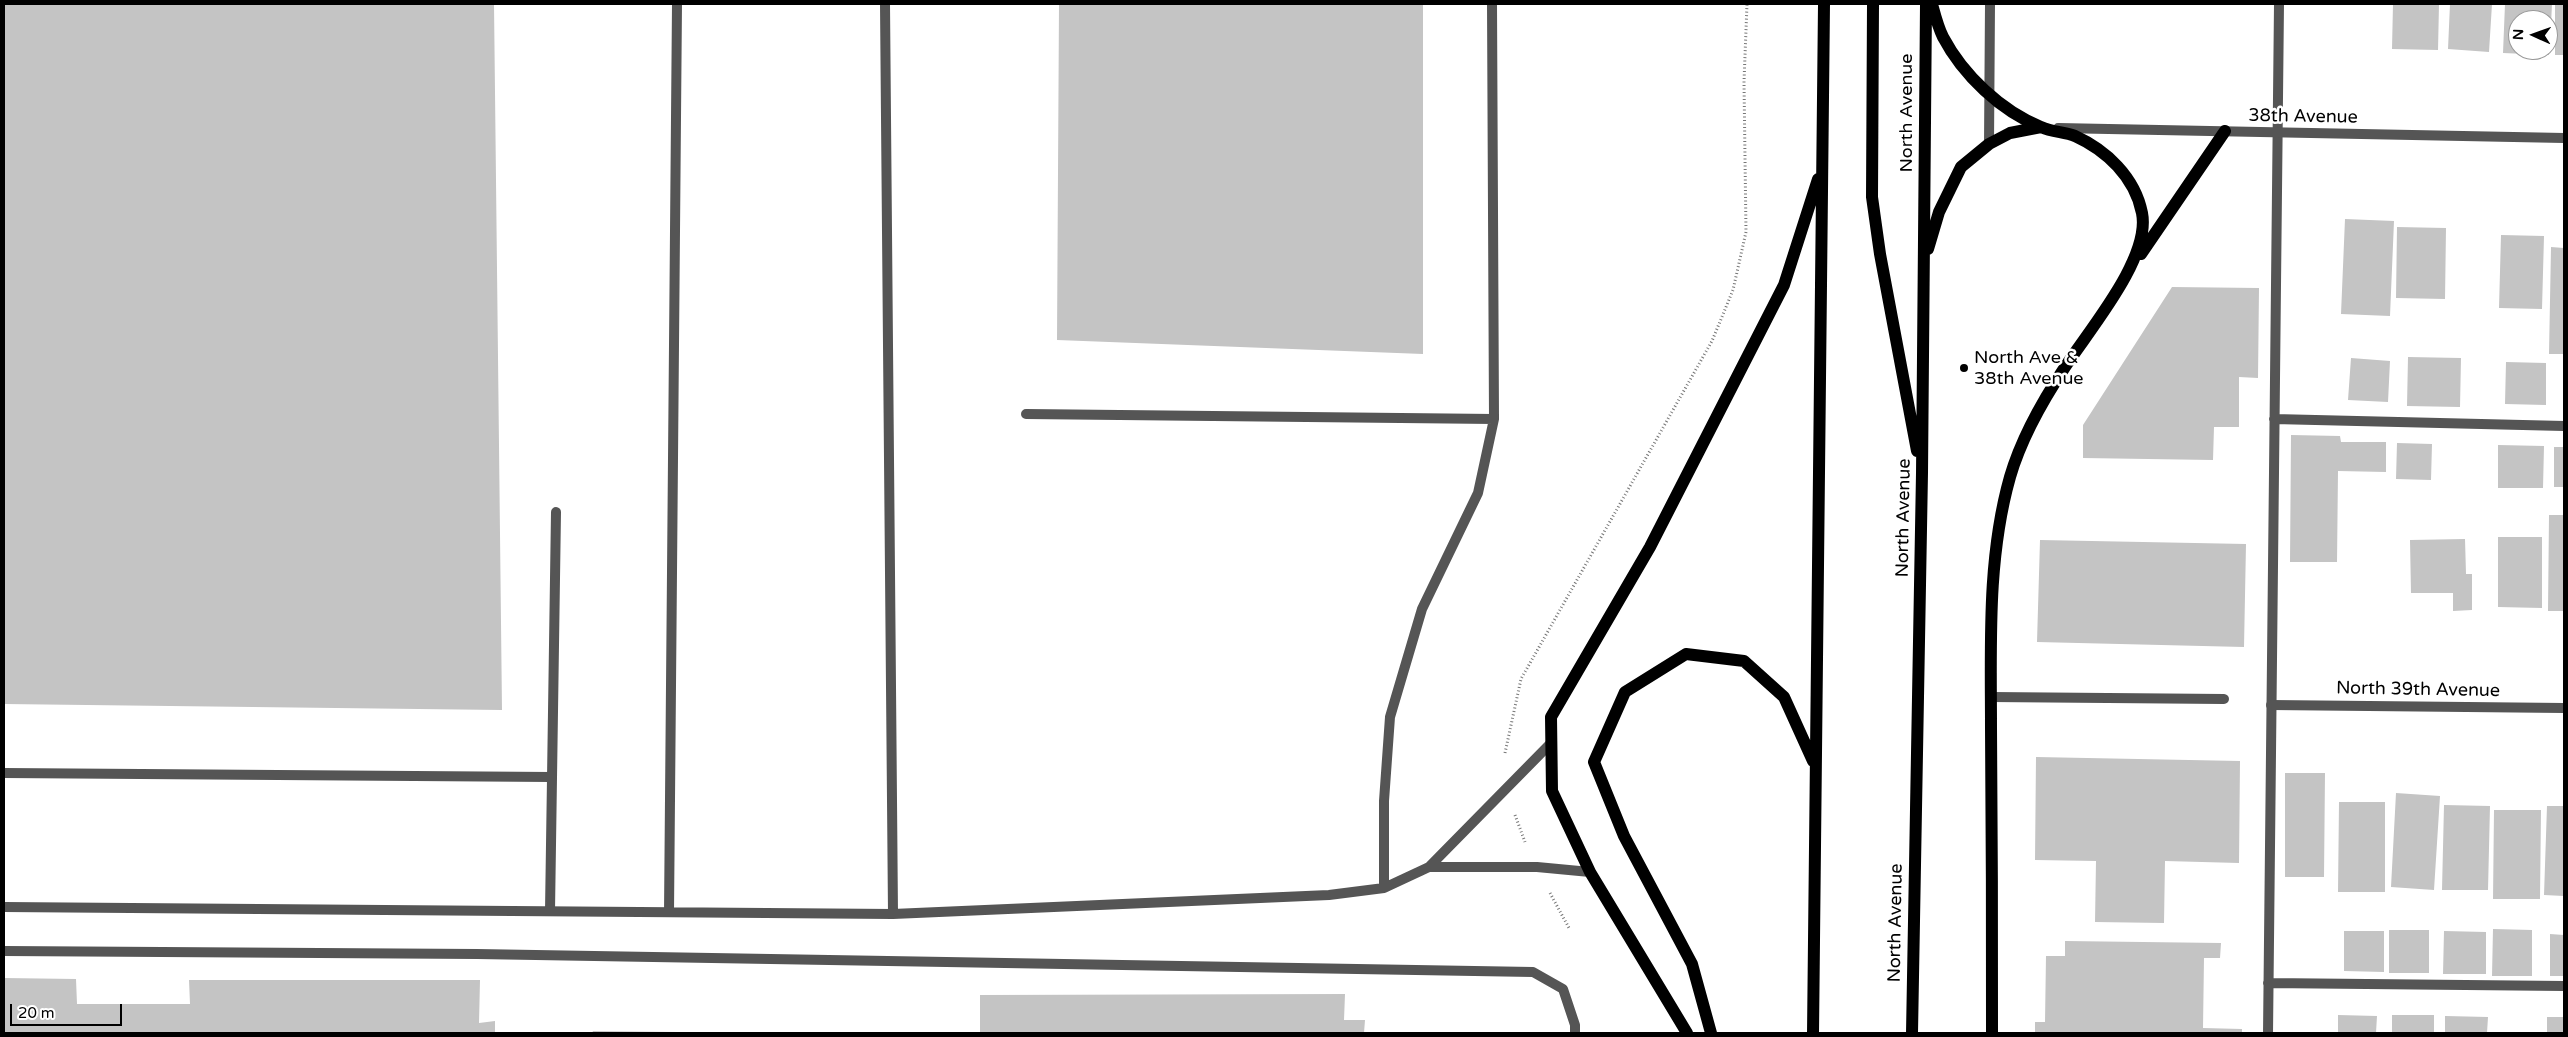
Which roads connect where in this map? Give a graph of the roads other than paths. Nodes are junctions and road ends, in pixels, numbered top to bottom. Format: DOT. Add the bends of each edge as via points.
graph roads {
  1 [pos="677,4"];
  2 [pos="885,4"];
  3 [pos="1492,4"];
  4 [pos="1824,4"];
  5 [pos="1873,4"];
  6 [pos="1926,4"];
  7 [pos="1932,4"];
  8 [pos="1990,4"];
  9 [pos="2279,4"];
  10 [pos="1989,94"];
  11 [pos="2041,127"];
  12 [pos="2225,131"];
  13 [pos="2278,132"];
  14 [pos="2564,138"];
  15 [pos="1989,144"];
  16 [pos="1822,167"];
  17 [pos="1924,263"];
  18 [pos="2124,279"];
  19 [pos="1026,414"];
  20 [pos="1494,419"];
  21 [pos="2274,419"];
  22 [pos="2564,426"];
  23 [pos="1922,473"];
  24 [pos="556,512"];
  25 [pos="1991,697"];
  26 [pos="2224,699"];
  27 [pos="2271,705"];
  28 [pos="2564,708"];
  29 [pos="1551,743"];
  30 [pos="1815,765"];
  31 [pos="4,773"];
  32 [pos="551,777"];
  33 [pos="1429,867"];
  34 [pos="1590,872"];
  35 [pos="1384,888"];
  36 [pos="4,906"];
  37 [pos="550,912"];
  38 [pos="669,912"];
  39 [pos="893,914"];
  40 [pos="4,951"];
  41 [pos="2268,983"];
  42 [pos="2564,986"];
  43 [pos="1575,1033"];
  44 [pos="1687,1033"];
  45 [pos="1711,1033"];
  46 [pos="1813,1033"];
  47 [pos="1912,1033"];
  48 [pos="1992,1033"];
  49 [pos="2268,1033"];
  1 -- 38 [label="street"];
  2 -- 39 [label="street"];
  3 -- 20 [label="street"];
  4 -- 16 [label="main road"];
  5 -- 23 [label="main road" via="1872,196 1906,401"];
  6 -- 17 [label="main road, North Avenue"];
  7 -- 10 [label="main road" via="1942,36 1962,66"];
  8 -- 10 [label="street"];
  9 -- 13 [label="street"];
  10 -- 11 [label="main road"];
  10 -- 15 [label="street"];
  11 -- 12 [label="street, 38th Avenue"];
  11 -- 15 [label="main road" via="2010,133"];
  11 -- 18 [label="main road" via="2073,136 2106,154 2128,178 2142,212 2142,240"];
  12 -- 13 [label="street, 38th Avenue"];
  12 -- 18 [label="main road"];
  13 -- 14 [label="street, 38th Avenue"];
  13 -- 21 [label="street"];
  15 -- 17 [label="main road" via="1961,167 1939,212"];
  16 -- 29 [label="main road" via="1784,284 1650,547 1551,717"];
  16 -- 30 [label="main road"];
  17 -- 23 [label="main road, North Avenue"];
  18 -- 25 [label="main road" via="2063,369 2032,424 2010,474 1998,526 1993,583"];
  19 -- 20 [label="street"];
  20 -- 35 [label="street" via="1478,493 1422,609 1390,717 1384,801"];
  21 -- 22 [label="street"];
  21 -- 27 [label="street"];
  23 -- 47 [label="main road, North Avenue"];
  24 -- 32 [label="street"];
  25 -- 26 [label="street"];
  25 -- 48 [label="main road"];
  27 -- 28 [label="street, North 39th Avenue"];
  27 -- 41 [label="street"];
  29 -- 33 [label="street"];
  29 -- 34 [label="main road" via="1552,791"];
  30 -- 45 [label="main road" via="1784,697 1744,661 1686,654 1625,692 1594,762 1624,836 1692,964"];
  30 -- 46 [label="main road"];
  31 -- 32 [label="street"];
  32 -- 37 [label="street"];
  33 -- 34 [label="street" via="1537,867"];
  33 -- 35 [label="street"];
  34 -- 44 [label="main road"];
  35 -- 39 [label="street" via="1329,895"];
  36 -- 37 [label="street"];
  37 -- 38 [label="street"];
  38 -- 39 [label="street"];
  40 -- 43 [label="street" via="487,954 1533,972 1563,989"];
  41 -- 42 [label="street"];
  41 -- 49 [label="street"];
}
